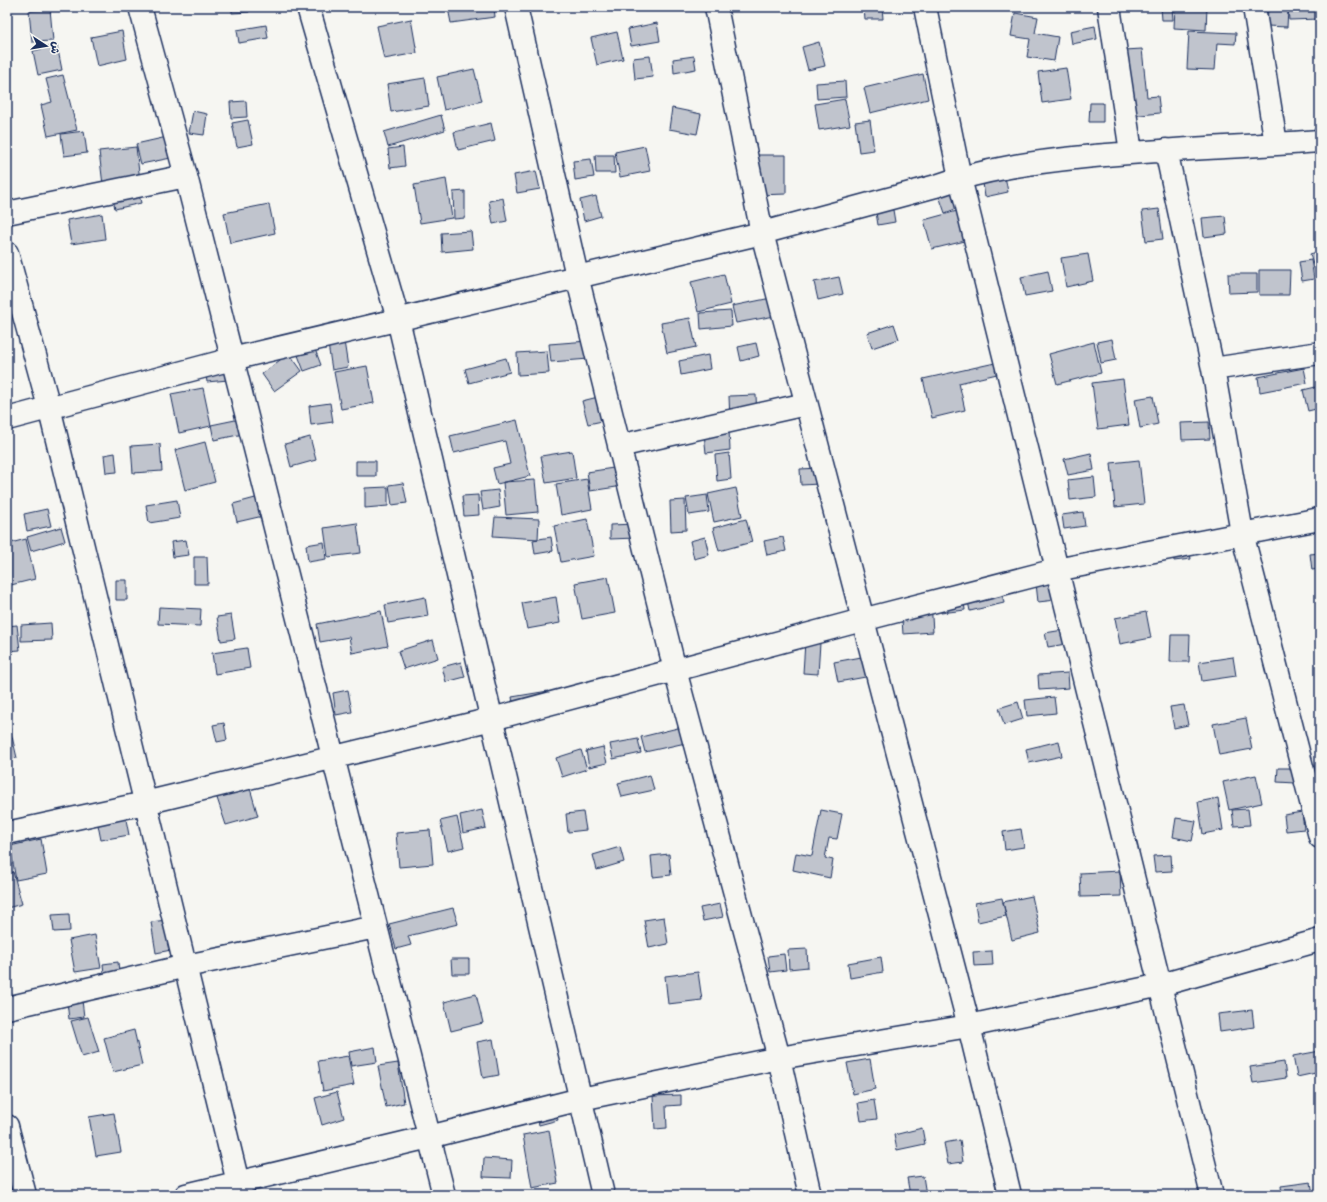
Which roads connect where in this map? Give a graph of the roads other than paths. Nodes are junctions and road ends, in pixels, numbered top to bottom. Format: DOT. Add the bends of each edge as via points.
graph roads {
  1 [pos="140,7"];
  2 [pos="308,7"];
  3 [pos="516,7"];
  4 [pos="716,7"];
  5 [pos="925,7"];
  6 [pos="1108,7"];
  7 [pos="1254,7"];
  8 [pos="1320,141"];
  9 [pos="1276,144"];
  10 [pos="1166,150"];
  11 [pos="1131,152"];
  12 [pos="186,176"];
  13 [pos="960,178"];
  14 [pos="7,213"];
  15 [pos="762,233"];
  16 [pos="7,253"];
  17 [pos="578,276"];
  18 [pos="398,319"];
  19 [pos="1320,353"];
  20 [pos="232,359"];
  21 [pos="1213,370"];
  22 [pos="806,404"];
  23 [pos="49,407"];
  24 [pos="7,419"];
  25 [pos="619,446"];
  26 [pos="1320,519"];
  27 [pos="1242,533"];
  28 [pos="1056,570"];
  29 [pos="862,620"];
  30 [pos="675,670"];
  31 [pos="492,719"];
  32 [pos="333,756"];
  33 [pos="145,803"];
  34 [pos="7,833"];
  35 [pos="1320,837"];
  36 [pos="376,927"];
  37 [pos="1320,940"];
  38 [pos="186,966"];
  39 [pos="1161,986"];
  40 [pos="7,1008"];
  41 [pos="969,1026"];
  42 [pos="779,1058"];
  43 [pos="581,1099"];
  44 [pos="7,1126"];
  45 [pos="429,1137"];
  46 [pos="239,1188"];
  47 [pos="25,1195"];
  48 [pos="186,1195"];
  49 [pos="444,1195"];
  50 [pos="603,1195"];
  51 [pos="810,1195"];
  52 [pos="1010,1195"];
  53 [pos="1212,1195"];
  1 -- 12 [label="street"];
  2 -- 18 [label="street"];
  3 -- 17 [label="street"];
  4 -- 15 [label="street"];
  5 -- 13 [label="street"];
  6 -- 11 [label="street"];
  7 -- 9 [label="street"];
  8 -- 9 [label="street"];
  9 -- 10 [label="street"];
  10 -- 11 [label="street"];
  10 -- 21 [label="street"];
  11 -- 13 [label="street" via="1055,160"];
  12 -- 14 [label="street"];
  12 -- 20 [label="street"];
  13 -- 15 [label="street"];
  13 -- 28 [label="street"];
  15 -- 17 [label="street"];
  15 -- 22 [label="street"];
  16 -- 23 [label="street"];
  17 -- 18 [label="street"];
  17 -- 25 [label="street"];
  18 -- 20 [label="street"];
  18 -- 31 [label="street"];
  19 -- 21 [label="street"];
  20 -- 23 [label="street"];
  20 -- 32 [label="street"];
  21 -- 27 [label="street"];
  22 -- 25 [label="street"];
  22 -- 29 [label="street"];
  23 -- 24 [label="street"];
  23 -- 33 [label="street"];
  25 -- 30 [label="street"];
  26 -- 27 [label="street"];
  27 -- 28 [label="street"];
  27 -- 35 [label="street"];
  28 -- 29 [label="street"];
  28 -- 39 [label="street"];
  29 -- 30 [label="street"];
  29 -- 41 [label="street"];
  30 -- 31 [label="street"];
  30 -- 42 [label="street"];
  31 -- 32 [label="street"];
  31 -- 43 [label="street"];
  32 -- 33 [label="street"];
  32 -- 36 [label="street"];
  33 -- 34 [label="street"];
  33 -- 38 [label="street"];
  36 -- 38 [label="street"];
  36 -- 45 [label="street"];
  37 -- 39 [label="street"];
  38 -- 40 [label="street"];
  38 -- 46 [label="street"];
  39 -- 41 [label="street"];
  39 -- 53 [label="street"];
  41 -- 42 [label="street"];
  41 -- 52 [label="street"];
  42 -- 43 [label="street"];
  42 -- 51 [label="street"];
  43 -- 45 [label="street"];
  43 -- 50 [label="street"];
  44 -- 47 [label="street"];
  45 -- 46 [label="street"];
  45 -- 49 [label="street"];
  46 -- 48 [label="street"];
}
